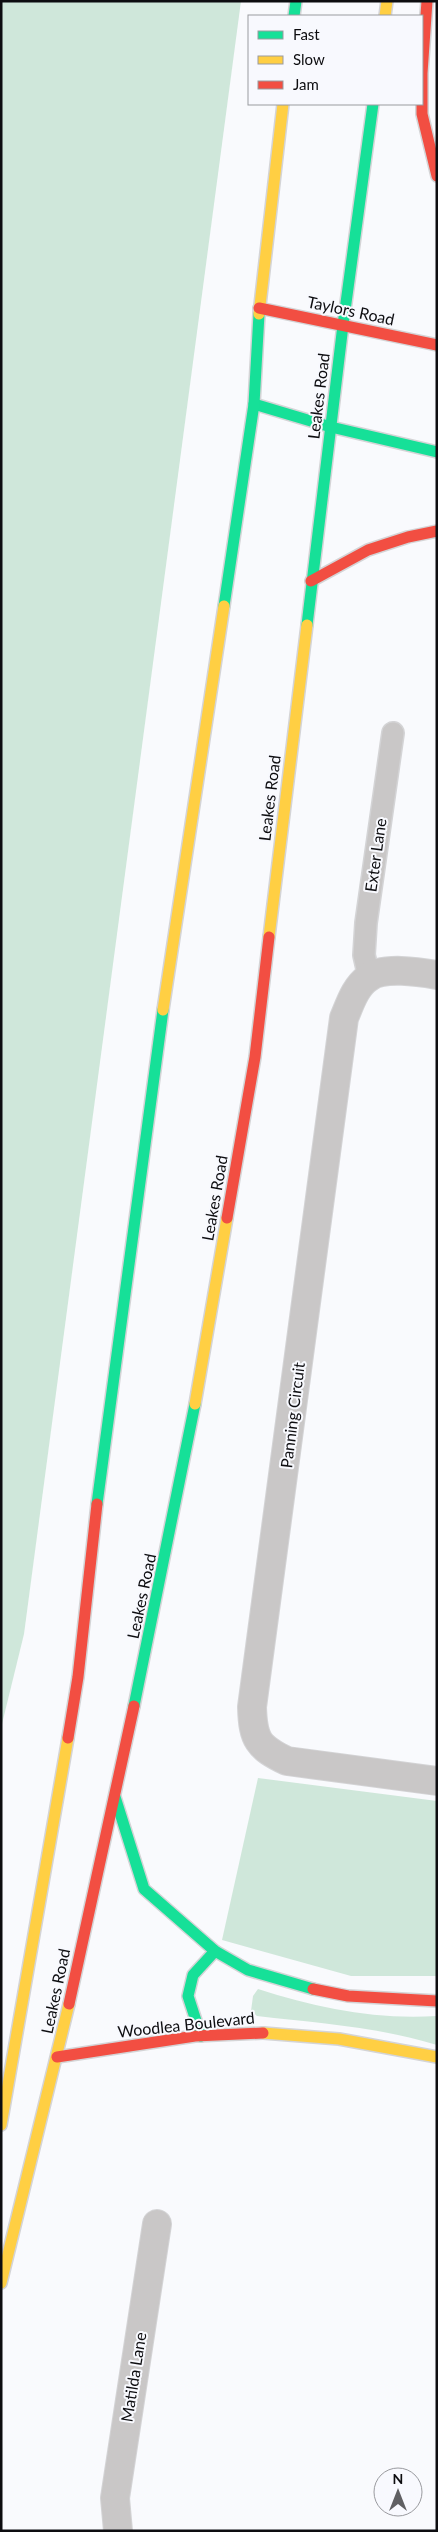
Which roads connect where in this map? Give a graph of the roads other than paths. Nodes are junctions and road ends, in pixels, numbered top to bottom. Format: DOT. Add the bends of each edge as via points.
graph roads {
  1 [pos="296,1"];
  2 [pos="387,1"];
  3 [pos="428,1"];
  4 [pos="294,15"];
  5 [pos="385,15"];
  6 [pos="423,61"];
  7 [pos="284,105"];
  8 [pos="373,105"];
  9 [pos="422,105"];
  10 [pos="437,176"];
  11 [pos="259,308"];
  12 [pos="343,325"];
  13 [pos="437,345"];
  14 [pos="254,404"];
  15 [pos="331,427"];
  16 [pos="437,452"];
  17 [pos="437,531"];
  18 [pos="311,581"];
  19 [pos="393,732"];
  20 [pos="437,975"];
  21 [pos="368,977"];
  22 [pos="437,1781"];
  23 [pos="114,1795"];
  24 [pos="215,1951"];
  25 [pos="437,2001"];
  26 [pos="202,2036"];
  27 [pos="57,2057"];
  28 [pos="437,2057"];
  29 [pos="1,2125"];
  30 [pos="157,2224"];
  31 [pos="1,2283"];
  32 [pos="118,2531"];
  1 -- 4 [label="street"];
  2 -- 5 [label="street"];
  3 -- 6 [label="street"];
  7 -- 11 [label="street, Leakes Road"];
  8 -- 12 [label="street, Leakes Road"];
  9 -- 10 [label="street"];
  11 -- 12 [label="street, Taylors Road"];
  11 -- 14 [label="street, Leakes Road"];
  12 -- 13 [label="street, Taylors Road"];
  12 -- 15 [label="street, Leakes Road"];
  14 -- 15 [label="street"];
  14 -- 29 [label="street, Leakes Road" via="146,1128 104,1445 78,1677"];
  15 -- 16 [label="street"];
  15 -- 18 [label="street, Leakes Road"];
  17 -- 18 [label="street" via="368,550"];
  18 -- 23 [label="street, Leakes Road" via="253,1066 194,1408"];
  19 -- 21 [label="lane, Exter Lane" via="366,923 364,955"];
  20 -- 21 [label="street" via="393,971"];
  21 -- 22 [label="street, Panning Circuit" via="354,995 344,1018 252,1726 257,1742 287,1761"];
  23 -- 24 [label="street" via="144,1890"];
  23 -- 27 [label="street, Leakes Road"];
  24 -- 25 [label="street" via="248,1970 304,1987 348,1996"];
  24 -- 26 [label="street" via="193,1975 188,1996"];
  26 -- 27 [label="street, Woodlea Boulevard"];
  26 -- 28 [label="street, Woodlea Boulevard" via="280,2033"];
  27 -- 31 [label="street, Leakes Road"];
  30 -- 32 [label="street, Matilda Lane" via="115,2498"];
}
